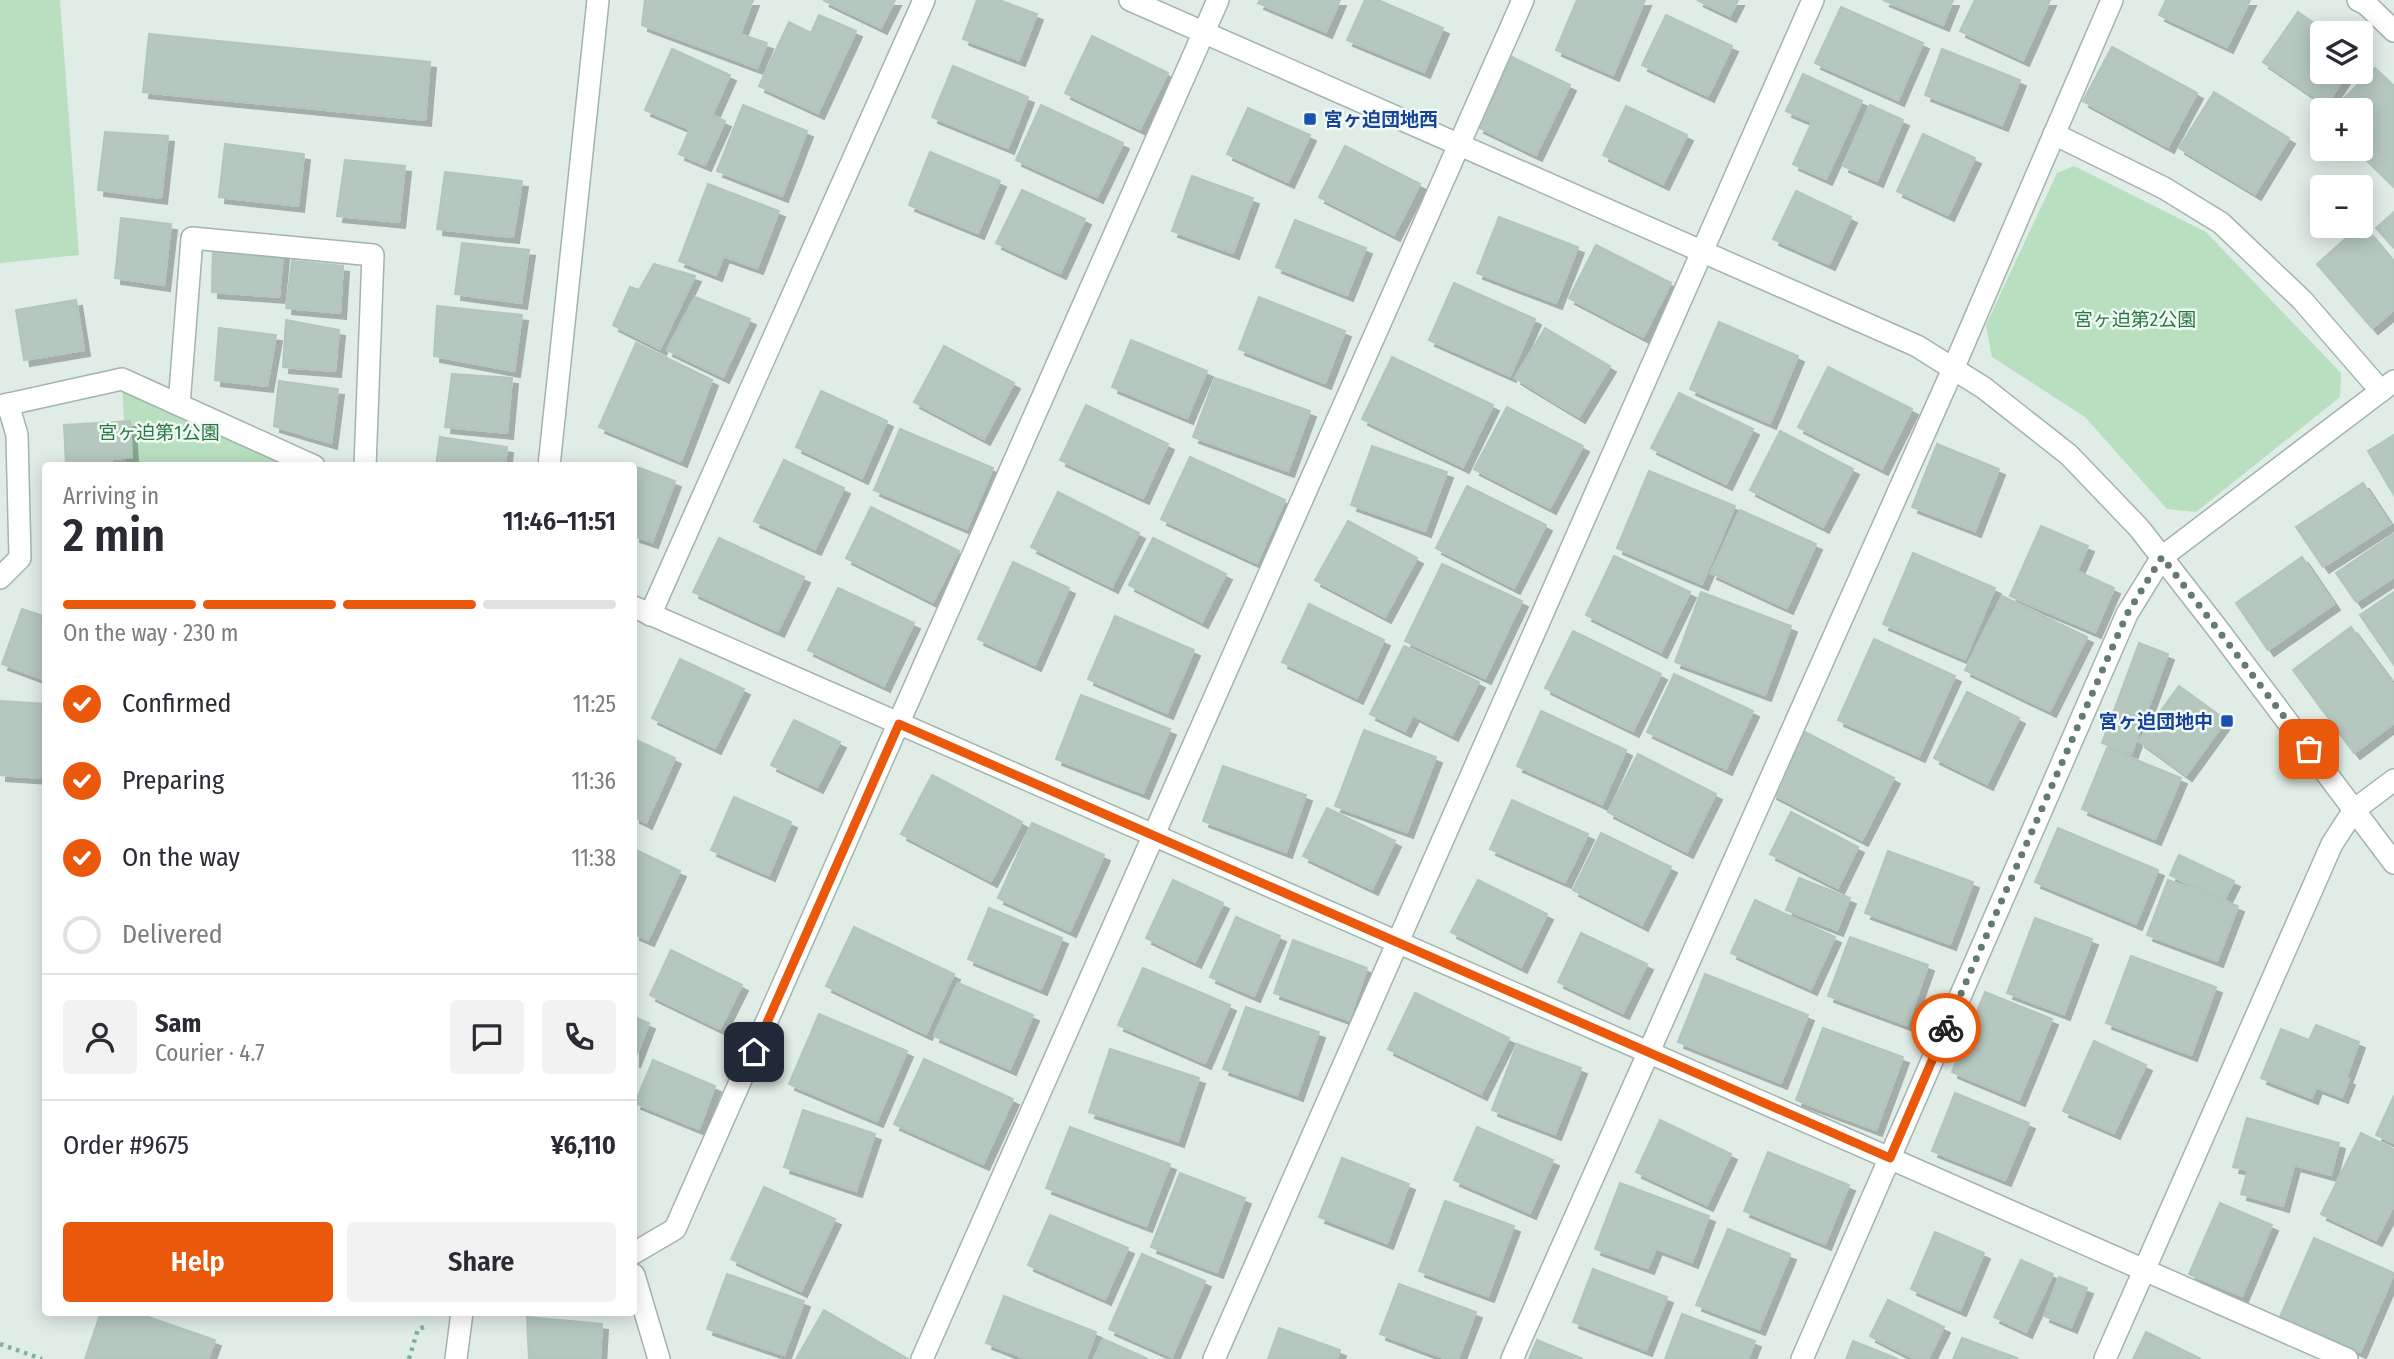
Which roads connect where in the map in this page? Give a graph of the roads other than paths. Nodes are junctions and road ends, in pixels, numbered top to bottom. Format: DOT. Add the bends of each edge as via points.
graph roads {
  1 [pos="598,0"];
  2 [pos="924,0"];
  3 [pos="1130,0"];
  4 [pos="1218,0"];
  5 [pos="1522,0"];
  6 [pos="1812,0"];
  7 [pos="2112,0"];
  8 [pos="2358,0"];
  9 [pos="2394,31"];
  10 [pos="1203,32"];
  11 [pos="2054,134"];
  12 [pos="1459,144"];
  13 [pos="1702,251"];
  14 [pos="1954,369"];
  15 [pos="2387,386"];
  16 [pos="4,405"];
  17 [pos="179,405"];
  18 [pos="305,462"];
  19 [pos="365,462"];
  20 [pos="549,462"];
  21 [pos="2162,557"];
  22 [pos="0,578"];
  23 [pos="642,611"];
  24 [pos="899,724"];
  25 [pos="2394,780"];
  26 [pos="2354,810"];
  27 [pos="1153,836"];
  28 [pos="2394,863"];
  29 [pos="1397,943"];
  30 [pos="1649,1053"];
  31 [pos="1890,1158"];
  32 [pos="637,1251"];
  33 [pos="2144,1270"];
  34 [pos="637,1285"];
  35 [pos="461,1316"];
  36 [pos="456,1359"];
  37 [pos="659,1359"];
  38 [pos="922,1359"];
  39 [pos="1214,1359"];
  40 [pos="1512,1359"];
  41 [pos="1802,1359"];
  42 [pos="2105,1359"];
  43 [pos="2347,1359"];
  1 -- 20 [label="street"];
  2 -- 23 [label="street"];
  3 -- 10 [label="street"];
  4 -- 10 [label="street"];
  5 -- 12 [label="street"];
  6 -- 13 [label="street"];
  7 -- 11 [label="street"];
  8 -- 9 [label="street"];
  10 -- 12 [label="street"];
  10 -- 24 [label="street"];
  11 -- 14 [label="street"];
  11 -- 15 [label="street" via="2164,188 2221,223"];
  12 -- 13 [label="street"];
  12 -- 27 [label="street"];
  13 -- 14 [label="street" via="1917,346"];
  13 -- 29 [label="street"];
  14 -- 21 [label="street" via="2069,455"];
  14 -- 30 [label="street"];
  15 -- 21 [label="street"];
  16 -- 17 [label="street" via="122,379"];
  16 -- 22 [label="street" via="17,435 20,558"];
  17 -- 18 [label="street"];
  17 -- 19 [label="street" via="192,238 373,254"];
  21 -- 26 [label="street"];
  21 -- 31 [label="street" via="2127,614"];
  23 -- 24 [label="street"];
  24 -- 27 [label="street"];
  24 -- 32 [label="street" via="676,1229"];
  25 -- 26 [label="street"];
  26 -- 28 [label="street"];
  26 -- 33 [label="street" via="2332,844"];
  27 -- 29 [label="street"];
  27 -- 38 [label="street"];
  29 -- 30 [label="street"];
  29 -- 39 [label="street"];
  30 -- 31 [label="street"];
  30 -- 40 [label="street"];
  31 -- 33 [label="street"];
  31 -- 41 [label="street"];
  33 -- 42 [label="street"];
  33 -- 43 [label="street"];
  34 -- 37 [label="street"];
  35 -- 36 [label="street"];
}
